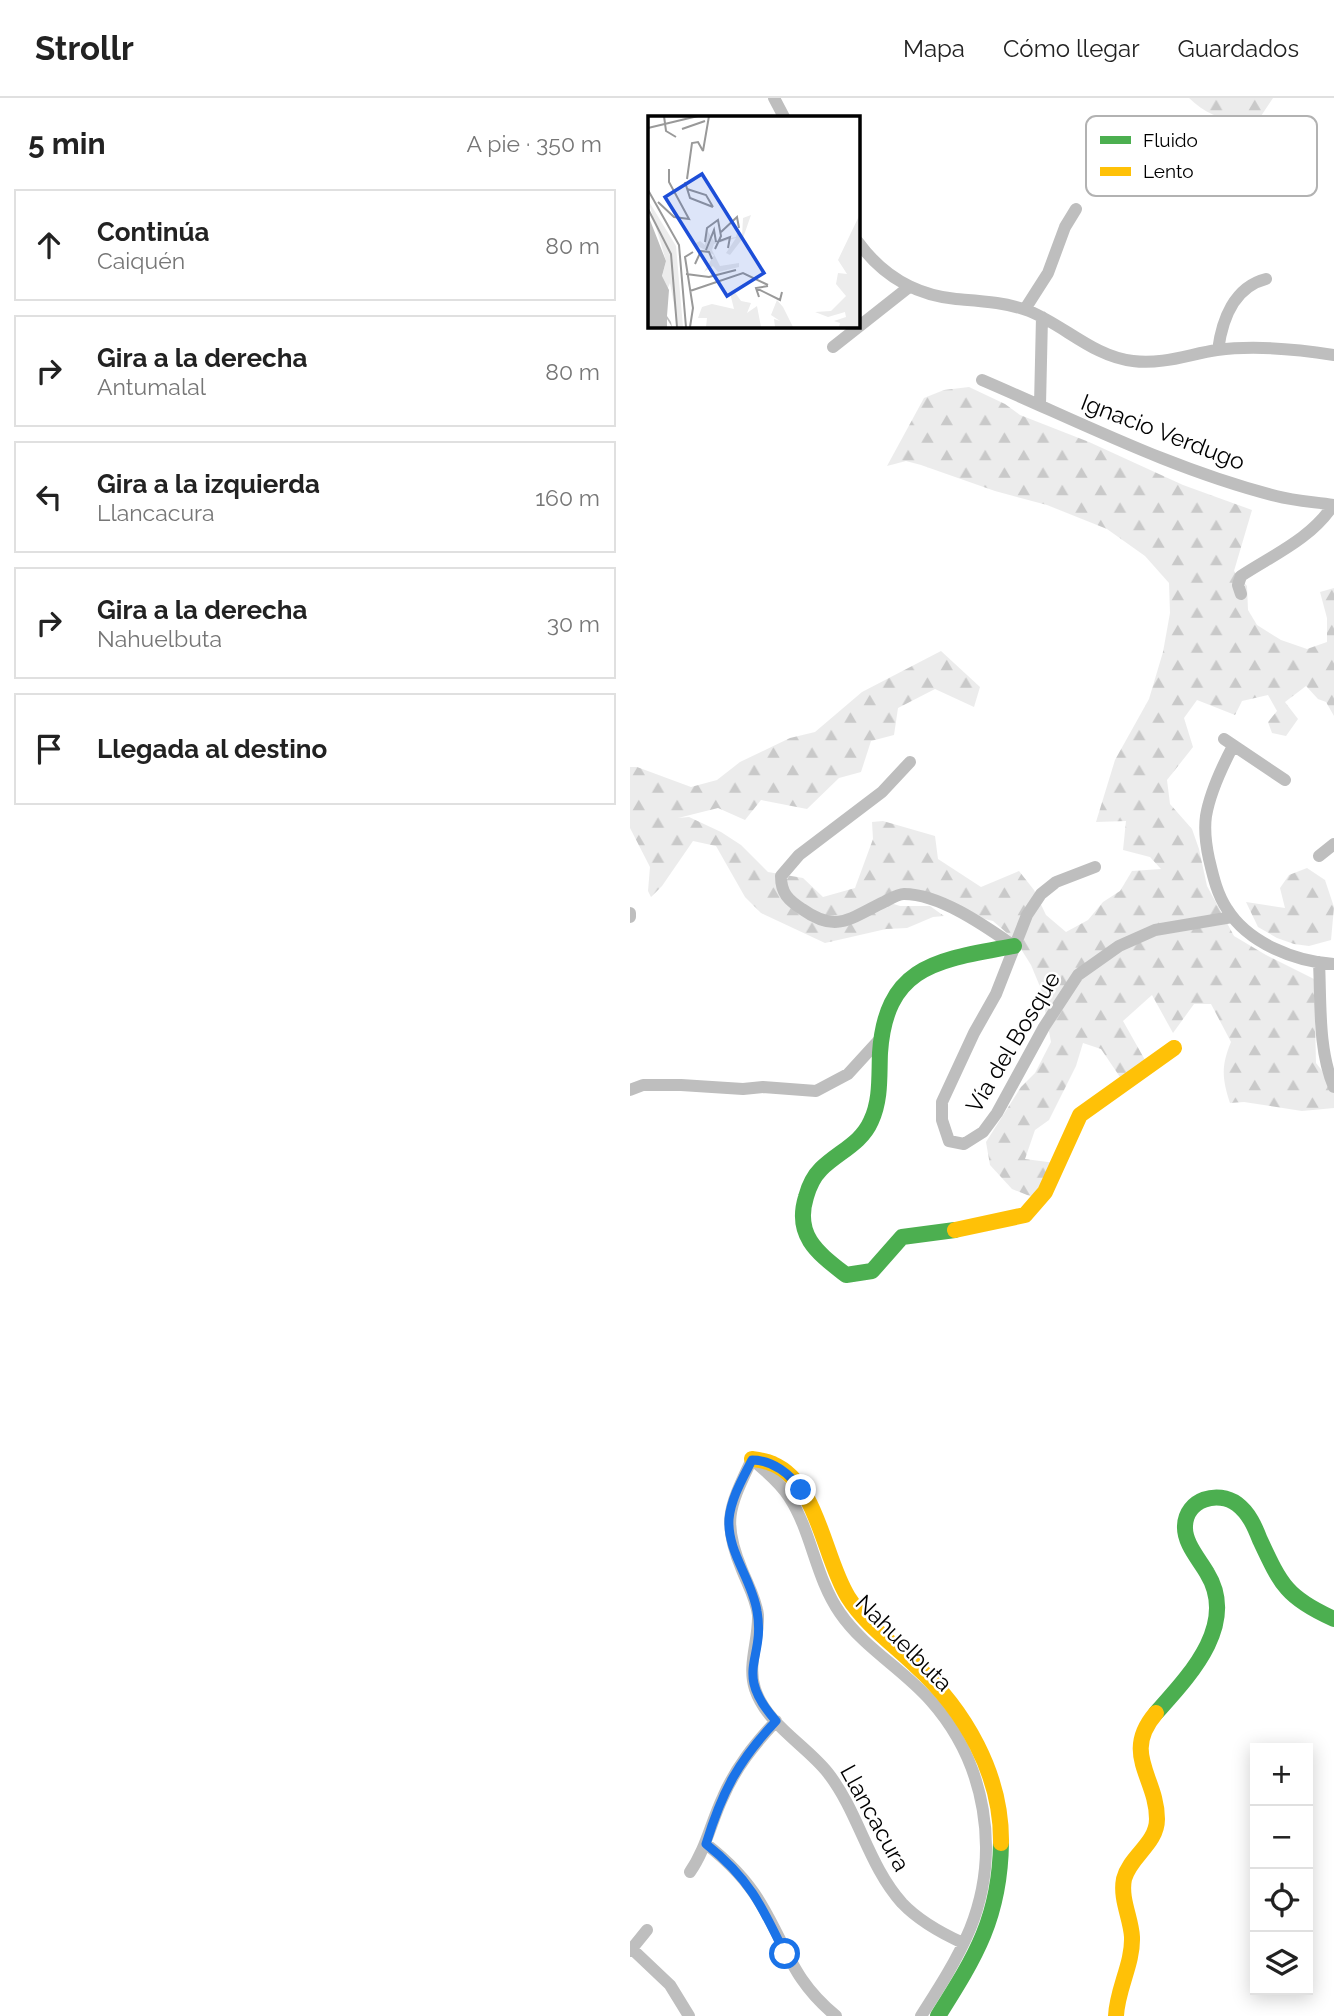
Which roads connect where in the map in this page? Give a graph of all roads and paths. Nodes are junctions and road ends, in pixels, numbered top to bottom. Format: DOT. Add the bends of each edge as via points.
graph roads {
  1 [pos="774,98"];
  2 [pos="783,116"];
  3 [pos="1076,209"];
  4 [pos="859,244"];
  5 [pos="1266,279"];
  6 [pos="909,287"];
  7 [pos="1025,309"];
  8 [pos="1042,317"];
  9 [pos="859,326"];
  10 [pos="857,327"];
  11 [pos="833,346"];
  12 [pos="1218,350"];
  13 [pos="1334,355"];
  14 [pos="982,380"];
  15 [pos="1040,405"];
  16 [pos="1334,505"];
  17 [pos="1241,594"];
  18 [pos="910,762"];
  19 [pos="1285,779"];
  20 [pos="1334,844"];
  21 [pos="1319,856"];
  22 [pos="1095,867"];
  23 [pos="1233,917"];
  24 [pos="1014,946"];
  25 [pos="1319,962"];
  26 [pos="1334,964"];
  27 [pos="880,1039"];
  28 [pos="1174,1048"];
  29 [pos="1334,1087"];
  30 [pos="630,1090"];
  31 [pos="752,1460"];
  32 [pos="1334,1619"];
  33 [pos="776,1721"];
  34 [pos="990,1804"];
  35 [pos="706,1844"];
  36 [pos="690,1872"];
  37 [pos="648,1930"];
  38 [pos="964,1943"];
  39 [pos="631,1950"];
  40 [pos="689,2016"];
  41 [pos="836,2016"];
  42 [pos="921,2016"];
  43 [pos="938,2016"];
  44 [pos="1116,2016"];
  1 -- 2 [label="street"];
  3 -- 7 [label="street" via="1048,273"];
  4 -- 6 [label="street" via="880,267"];
  5 -- 12 [label="street" via="1246,288 1232,305"];
  6 -- 7 [label="street" via="935,296"];
  6 -- 9 [label="street"];
  7 -- 8 [label="street"];
  8 -- 12 [label="street" via="1122,360 1159,361"];
  8 -- 15 [label="street"];
  10 -- 11 [label="street"];
  12 -- 13 [label="street" via="1276,348"];
  14 -- 15 [label="street, Ignacio Verdugo"];
  15 -- 16 [label="street, Ignacio Verdugo" via="1124,444 1223,481"];
  16 -- 17 [label="street" via="1292,544 1241,576"];
  18 -- 24 [label="street" via="882,792 799,855 780,876 781,889 787,899 814,918 837,924 902,894 934,900"];
  19 -- 23 [label="street" via="1228,742 1206,820 1211,873"];
  20 -- 21 [label="street"];
  22 -- 24 [label="street" via="1056,882 1041,894"];
  23 -- 24 [label="street, Vía del Bosque" via="1155,930 1119,946 1078,975 983,1132 964,1144 949,1140 942,1102 996,994"];
  23 -- 25 [label="street" via="1272,947"];
  24 -- 27 [label="street" via="919,971 897,992"];
  25 -- 26 [label="street"];
  25 -- 29 [label="street" via="1322,1032"];
  27 -- 28 [label="street" via="879,1100 866,1132 812,1178 803,1205 804,1232 824,1259 846,1275 872,1270 902,1237 947,1233 1025,1215 1045,1192 1080,1115"];
  27 -- 30 [label="street" via="848,1073 816,1091 681,1085"];
  31 -- 33 [label="street, Llancacura" via="732,1503 730,1534 758,1612 753,1681 761,1702"];
  31 -- 34 [label="street, Nahuelbuta" via="776,1466 796,1483 815,1516 847,1595 951,1703 982,1754"];
  32 -- 44 [label="street" via="1304,1605 1282,1586 1241,1506 1215,1497 1189,1511 1186,1538 1212,1581 1217,1611 1198,1665 1142,1734 1140,1759 1157,1822 1150,1842 1125,1876 1133,1944"];
  33 -- 35 [label="street" via="738,1767"];
  33 -- 38 [label="street, Llancacura" via="838,1787 896,1896 920,1919"];
  34 -- 38 [label="street, Nahuelbuta" via="984,1879"];
  34 -- 43 [label="street, Nahuelbuta" via="1002,1857 992,1915 974,1958"];
  35 -- 36 [label="street"];
  35 -- 41 [label="street" via="753,1892 799,1976"];
  37 -- 39 [label="street"];
  38 -- 42 [label="street, Nahuelbuta"];
  39 -- 40 [label="street" via="670,1985"];
}
